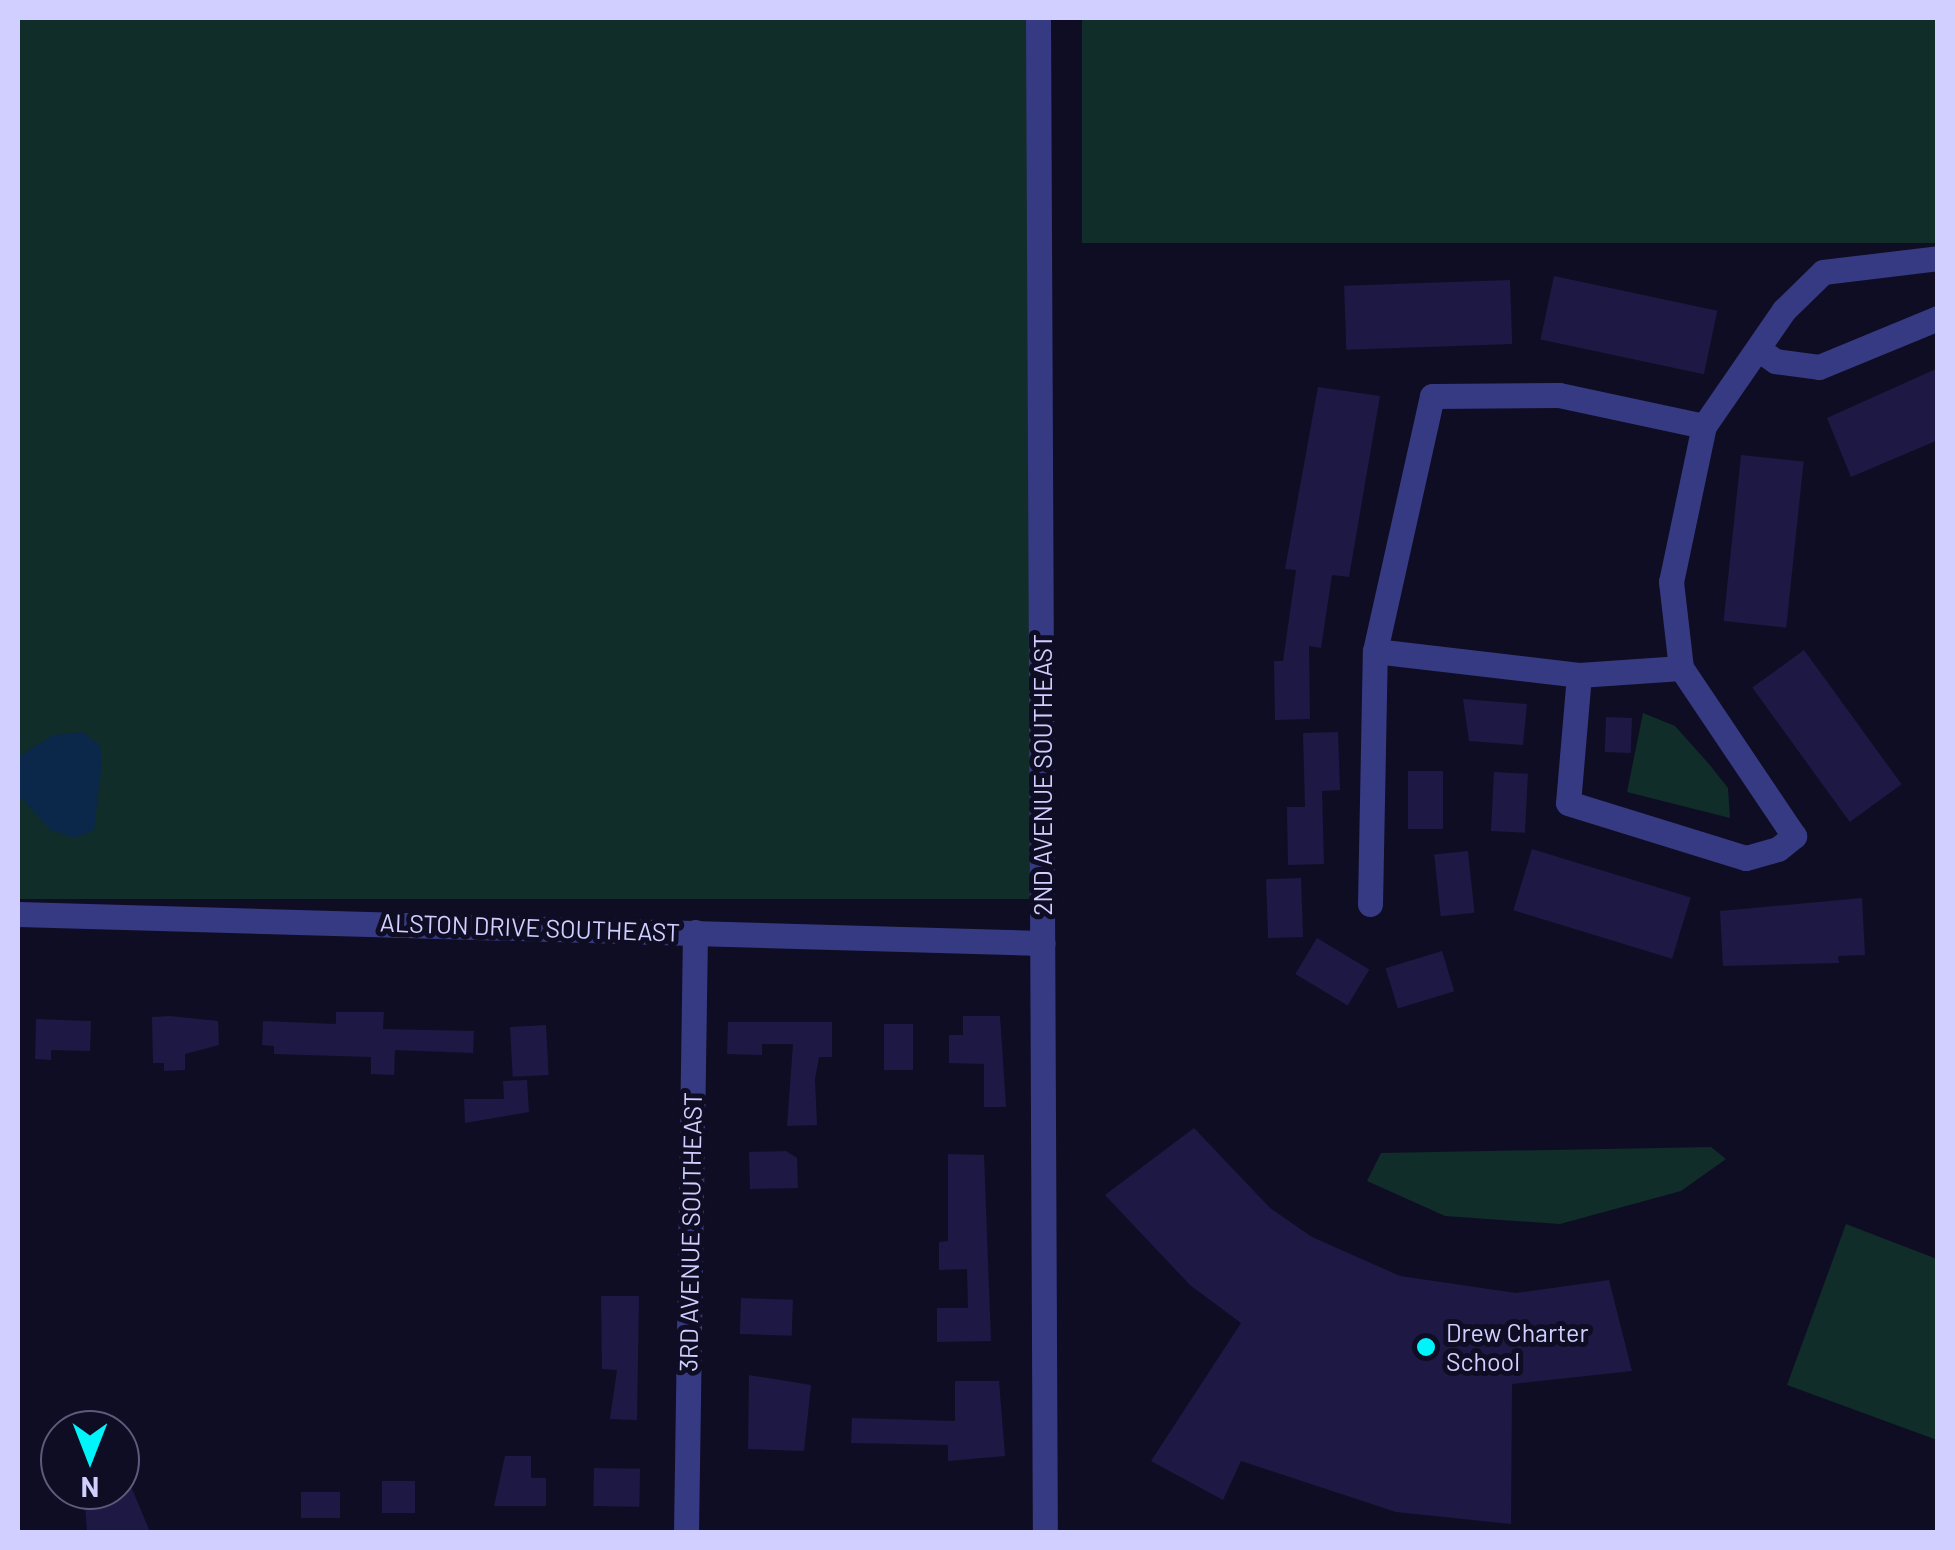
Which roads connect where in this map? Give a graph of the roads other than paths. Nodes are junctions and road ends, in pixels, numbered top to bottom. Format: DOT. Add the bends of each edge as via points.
graph roads {
  1 [pos="1038,18"];
  2 [pos="1938,258"];
  3 [pos="1938,318"];
  4 [pos="1758,349"];
  5 [pos="1704,426"];
  6 [pos="1376,651"];
  7 [pos="1681,668"];
  8 [pos="1580,676"];
  9 [pos="1370,904"];
  10 [pos="18,914"];
  11 [pos="695,932"];
  12 [pos="1043,943"];
  13 [pos="686,1532"];
  14 [pos="1045,1532"];
  1 -- 12 [label="street, 2ND AVENUE SOUTHEAST"];
  2 -- 4 [label="street" via="1823,272"];
  3 -- 4 [label="street" via="1820,367 1774,361"];
  4 -- 5 [label="street"];
  5 -- 6 [label="street" via="1559,395 1432,396"];
  5 -- 7 [label="street" via="1671,582"];
  6 -- 8 [label="street"];
  6 -- 9 [label="street"];
  7 -- 8 [label="street"];
  7 -- 8 [label="street" via="1794,836 1778,849 1746,858 1568,803"];
  10 -- 11 [label="street, ALSTON DRIVE SOUTHEAST"];
  11 -- 12 [label="street, ALSTON DRIVE SOUTHEAST"];
  11 -- 13 [label="street, 3RD AVENUE SOUTHEAST"];
  12 -- 14 [label="street, 2ND AVENUE SOUTHEAST"];
}
